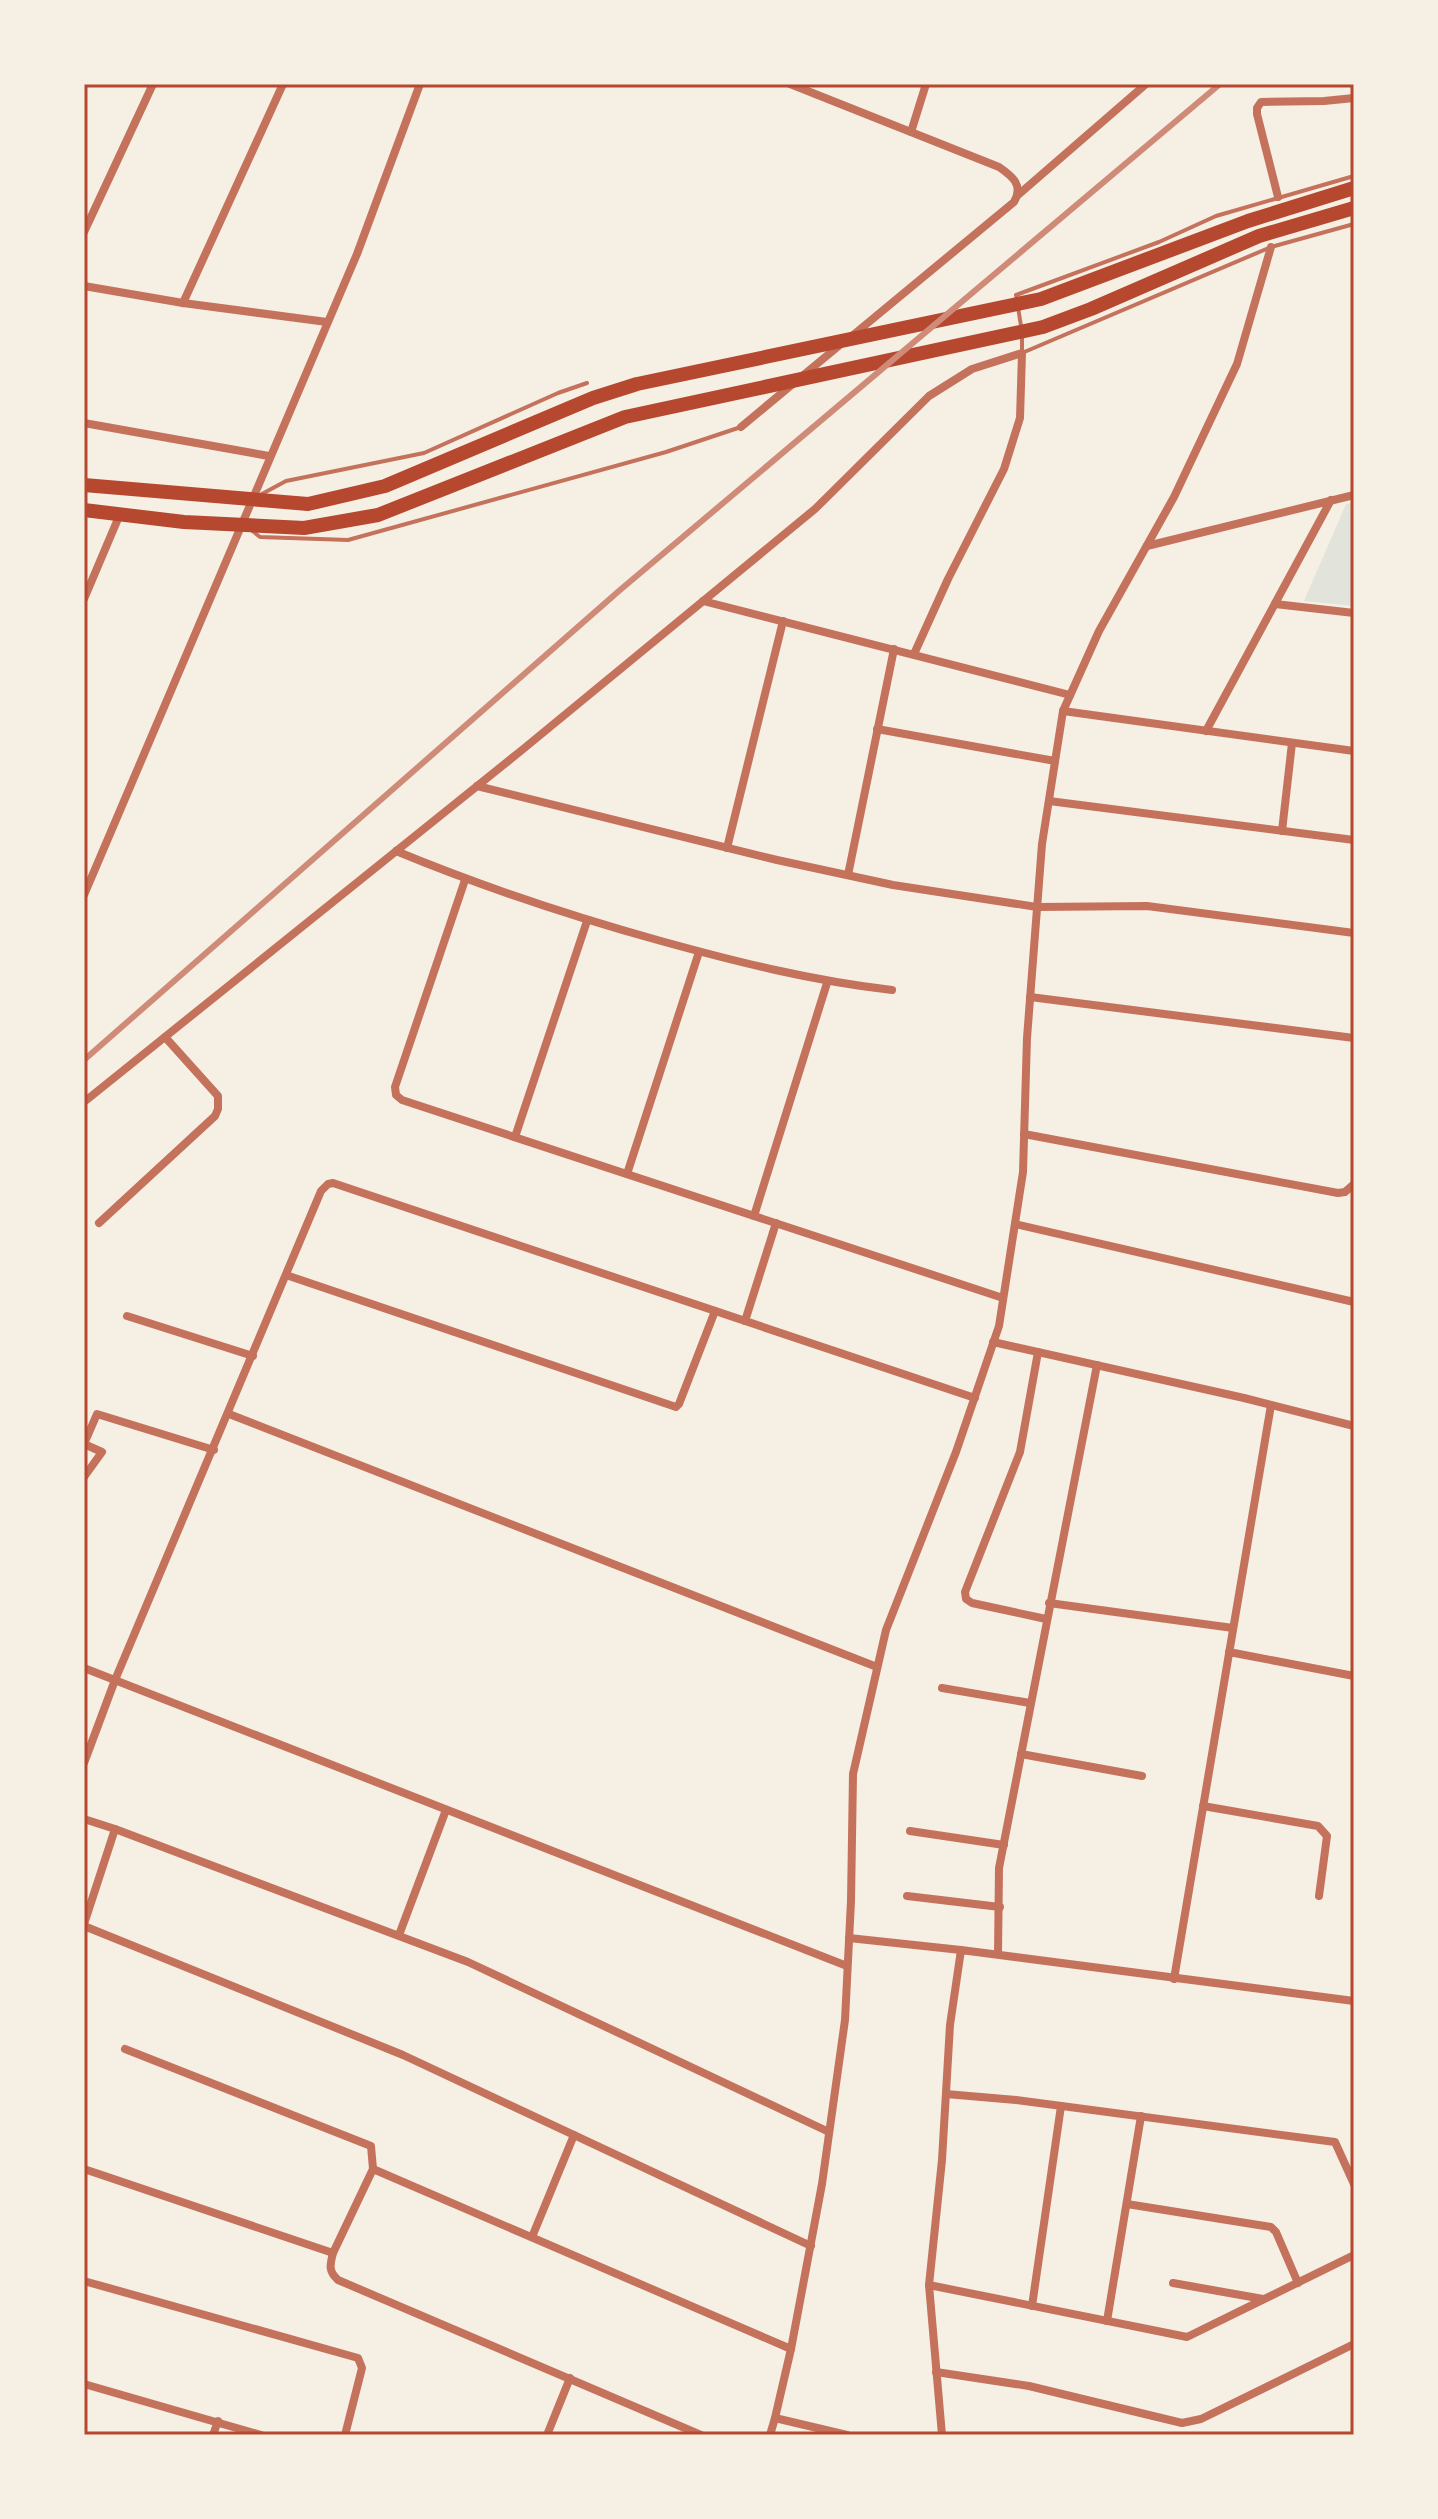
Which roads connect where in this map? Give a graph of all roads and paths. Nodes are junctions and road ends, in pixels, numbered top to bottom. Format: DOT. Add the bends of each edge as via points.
graph roads {
  1 [pos="153,84"];
  2 [pos="283,84"];
  3 [pos="420,84"];
  4 [pos="790,84"];
  5 [pos="926,84"];
  6 [pos="1146,84"];
  7 [pos="1354,98"];
  8 [pos="911,132"];
  9 [pos="1354,176"];
  10 [pos="1354,188"];
  11 [pos="1018,195"];
  12 [pos="1278,197"];
  13 [pos="1354,208"];
  14 [pos="1354,224"];
  15 [pos="84,232"];
  16 [pos="1271,247"];
  17 [pos="84,286"];
  18 [pos="183,303"];
  19 [pos="327,322"];
  20 [pos="1022,353"];
  21 [pos="587,383"];
  22 [pos="84,423"];
  23 [pos="741,427"];
  24 [pos="269,456"];
  25 [pos="84,485"];
  26 [pos="1354,495"];
  27 [pos="251,500"];
  28 [pos="1331,500"];
  29 [pos="84,510"];
  30 [pos="120,514"];
  31 [pos="243,524"];
  32 [pos="1147,546"];
  33 [pos="84,599"];
  34 [pos="703,601"];
  35 [pos="1275,604"];
  36 [pos="1354,613"];
  37 [pos="783,621"];
  38 [pos="894,649"];
  39 [pos="914,654"];
  40 [pos="1070,695"];
  41 [pos="1063,711"];
  42 [pos="877,729"];
  43 [pos="1206,731"];
  44 [pos="1292,743"];
  45 [pos="1354,751"];
  46 [pos="1055,761"];
  47 [pos="477,786"];
  48 [pos="1049,801"];
  49 [pos="1282,831"];
  50 [pos="1354,840"];
  51 [pos="727,848"];
  52 [pos="396,851"];
  53 [pos="848,875"];
  54 [pos="465,880"];
  55 [pos="84,895"];
  56 [pos="1037,907"];
  57 [pos="587,921"];
  58 [pos="1354,933"];
  59 [pos="699,952"];
  60 [pos="827,983"];
  61 [pos="892,990"];
  62 [pos="1030,997"];
  63 [pos="165,1037"];
  64 [pos="1354,1038"];
  65 [pos="84,1102"];
  66 [pos="1024,1134"];
  67 [pos="515,1137"];
  68 [pos="627,1174"];
  69 [pos="1354,1184"];
  70 [pos="754,1216"];
  71 [pos="99,1223"];
  72 [pos="776,1223"];
  73 [pos="1015,1224"];
  74 [pos="286,1275"];
  75 [pos="1003,1298"];
  76 [pos="1354,1302"];
  77 [pos="715,1311"];
  78 [pos="127,1316"];
  79 [pos="745,1321"];
  80 [pos="993,1342"];
  81 [pos="1038,1352"];
  82 [pos="253,1356"];
  83 [pos="1097,1365"];
  84 [pos="975,1398"];
  85 [pos="1271,1405"];
  86 [pos="229,1414"];
  87 [pos="1354,1426"];
  88 [pos="214,1450"];
  89 [pos="84,1477"];
  90 [pos="1049,1603"];
  91 [pos="1046,1619"];
  92 [pos="1233,1628"];
  93 [pos="1229,1652"];
  94 [pos="877,1667"];
  95 [pos="84,1668"];
  96 [pos="1354,1676"];
  97 [pos="115,1680"];
  98 [pos="942,1688"];
  99 [pos="1030,1703"];
  100 [pos="1021,1754"];
  101 [pos="84,1763"];
  102 [pos="1142,1776"];
  103 [pos="1203,1806"];
  104 [pos="446,1810"];
  105 [pos="84,1819"];
  106 [pos="115,1829"];
  107 [pos="910,1831"];
  108 [pos="1004,1845"];
  109 [pos="84,1891"];
  110 [pos="94,1894"];
  111 [pos="907,1896"];
  112 [pos="1319,1896"];
  113 [pos="1000,1907"];
  114 [pos="84,1925"];
  115 [pos="399,1935"];
  116 [pos="849,1938"];
  117 [pos="961,1950"];
  118 [pos="998,1954"];
  119 [pos="847,1966"];
  120 [pos="1174,1979"];
  121 [pos="1354,2001"];
  122 [pos="125,2049"];
  123 [pos="946,2094"];
  124 [pos="1061,2106"];
  125 [pos="1141,2116"];
  126 [pos="829,2132"];
  127 [pos="574,2135"];
  128 [pos="84,2169"];
  129 [pos="373,2169"];
  130 [pos="1354,2184"];
  131 [pos="1127,2204"];
  132 [pos="532,2237"];
  133 [pos="811,2246"];
  134 [pos="333,2253"];
  135 [pos="1354,2255"];
  136 [pos="84,2281"];
  137 [pos="1173,2283"];
  138 [pos="1298,2283"];
  139 [pos="929,2285"];
  140 [pos="1265,2299"];
  141 [pos="1032,2306"];
  142 [pos="1107,2321"];
  143 [pos="1354,2344"];
  144 [pos="791,2349"];
  145 [pos="936,2372"];
  146 [pos="570,2378"];
  147 [pos="84,2384"];
  148 [pos="775,2418"];
  149 [pos="218,2421"];
  150 [pos="213,2435"];
  151 [pos="261,2435"];
  152 [pos="345,2435"];
  153 [pos="547,2435"];
  154 [pos="701,2435"];
  155 [pos="770,2435"];
  156 [pos="847,2435"];
  157 [pos="942,2435"];
  1 -- 15 [label="street"];
  2 -- 18 [label="street"];
  3 -- 19 [label="street"];
  4 -- 8 [label="street"];
  5 -- 8 [label="street"];
  6 -- 11 [label="street"];
  7 -- 12 [label="street" via="1258,105"];
  8 -- 11 [label="street" via="999,167 1012,177"];
  9 -- 12 [label="lane"];
  10 -- 27 [label="main road" via="1248,221 1041,299 637,384 385,486 308,504"];
  11 -- 23 [label="street"];
  12 -- 20 [label="lane" via="1016,295"];
  13 -- 31 [label="main road" via="1259,236 1043,327 625,417 378,515 304,528"];
  14 -- 16 [label="lane"];
  16 -- 20 [label="lane"];
  16 -- 32 [label="street" via="1237,364"];
  17 -- 18 [label="street"];
  18 -- 19 [label="street"];
  19 -- 24 [label="street"];
  20 -- 34 [label="street" via="972,369 929,396 815,509"];
  20 -- 39 [label="street" via="1020,418 1004,469"];
  21 -- 27 [label="lane" via="424,453 286,481"];
  22 -- 24 [label="street"];
  23 -- 31 [label="lane" via="348,540 260,537"];
  24 -- 27 [label="street"];
  25 -- 27 [label="main road"];
  26 -- 28 [label="street"];
  27 -- 31 [label="street"];
  28 -- 32 [label="street"];
  28 -- 35 [label="street"];
  29 -- 30 [label="main road"];
  30 -- 31 [label="main road"];
  30 -- 33 [label="street"];
  31 -- 55 [label="street"];
  32 -- 40 [label="street"];
  34 -- 37 [label="street"];
  34 -- 47 [label="street"];
  35 -- 36 [label="street"];
  35 -- 43 [label="street"];
  37 -- 38 [label="street"];
  37 -- 51 [label="street"];
  38 -- 39 [label="street"];
  38 -- 42 [label="street"];
  39 -- 40 [label="street"];
  40 -- 41 [label="street"];
  41 -- 43 [label="street"];
  41 -- 46 [label="street"];
  42 -- 46 [label="street"];
  42 -- 53 [label="street"];
  43 -- 44 [label="street"];
  44 -- 45 [label="street"];
  44 -- 49 [label="street"];
  46 -- 48 [label="street"];
  47 -- 51 [label="street"];
  47 -- 52 [label="street"];
  48 -- 49 [label="street"];
  48 -- 56 [label="street"];
  49 -- 50 [label="street"];
  51 -- 53 [label="street"];
  52 -- 54 [label="street"];
  52 -- 63 [label="street"];
  53 -- 56 [label="street"];
  54 -- 57 [label="street"];
  54 -- 67 [label="street" via="396,1095"];
  56 -- 58 [label="street" via="1147,906"];
  56 -- 62 [label="street"];
  57 -- 59 [label="street"];
  57 -- 67 [label="street"];
  59 -- 60 [label="street"];
  59 -- 68 [label="street"];
  60 -- 61 [label="street"];
  60 -- 70 [label="street"];
  62 -- 64 [label="street"];
  62 -- 66 [label="street"];
  63 -- 65 [label="street"];
  63 -- 71 [label="street" via="218,1096 218,1109"];
  66 -- 69 [label="street" via="1338,1193"];
  66 -- 73 [label="street"];
  67 -- 68 [label="street"];
  68 -- 70 [label="street"];
  70 -- 72 [label="street"];
  72 -- 75 [label="street"];
  72 -- 79 [label="street"];
  73 -- 75 [label="street"];
  73 -- 76 [label="street"];
  74 -- 77 [label="street" via="321,1191 333,1183"];
  74 -- 77 [label="street" via="673,1407 679,1404"];
  74 -- 82 [label="street"];
  75 -- 80 [label="street"];
  77 -- 79 [label="street"];
  78 -- 82 [label="street"];
  79 -- 84 [label="street"];
  80 -- 81 [label="street"];
  80 -- 84 [label="street"];
  81 -- 83 [label="street"];
  81 -- 91 [label="street" via="1020,1452 965,1592 972,1603"];
  82 -- 86 [label="street"];
  83 -- 85 [label="street"];
  83 -- 90 [label="street"];
  84 -- 94 [label="street" via="886,1630"];
  85 -- 87 [label="street"];
  85 -- 92 [label="street"];
  86 -- 88 [label="street"];
  86 -- 94 [label="street"];
  88 -- 89 [label="street" via="97,1414 84,1444 102,1452"];
  88 -- 97 [label="street"];
  90 -- 91 [label="street"];
  90 -- 92 [label="street"];
  91 -- 99 [label="street"];
  92 -- 93 [label="street"];
  93 -- 96 [label="street"];
  93 -- 103 [label="street"];
  94 -- 116 [label="street" via="853,1774"];
  95 -- 97 [label="street"];
  97 -- 101 [label="street"];
  97 -- 104 [label="street"];
  98 -- 99 [label="street"];
  99 -- 100 [label="street"];
  100 -- 102 [label="street"];
  100 -- 108 [label="street"];
  103 -- 112 [label="street" via="1318,1826 1327,1836"];
  103 -- 120 [label="street"];
  104 -- 115 [label="street"];
  104 -- 119 [label="street"];
  105 -- 106 [label="street"];
  106 -- 110 [label="street"];
  106 -- 115 [label="street"];
  107 -- 108 [label="street"];
  108 -- 113 [label="street"];
  109 -- 110 [label="street"];
  110 -- 114 [label="street"];
  111 -- 113 [label="street"];
  113 -- 118 [label="street"];
  114 -- 127 [label="street" via="403,2055"];
  115 -- 126 [label="street" via="468,1962"];
  116 -- 117 [label="street"];
  116 -- 119 [label="street"];
  117 -- 118 [label="street"];
  117 -- 123 [label="street"];
  118 -- 120 [label="street"];
  119 -- 126 [label="street"];
  120 -- 121 [label="street"];
  122 -- 129 [label="street" via="371,2146"];
  123 -- 124 [label="street"];
  123 -- 139 [label="street"];
  124 -- 125 [label="street"];
  124 -- 141 [label="street"];
  125 -- 130 [label="street" via="1335,2142"];
  125 -- 131 [label="street"];
  126 -- 133 [label="street"];
  127 -- 132 [label="street"];
  127 -- 133 [label="street"];
  128 -- 134 [label="street"];
  129 -- 132 [label="street"];
  129 -- 134 [label="street"];
  131 -- 138 [label="street" via="1271,2227"];
  131 -- 142 [label="street"];
  132 -- 144 [label="street"];
  133 -- 144 [label="street"];
  134 -- 146 [label="street" via="329,2267 338,2280"];
  135 -- 138 [label="street"];
  136 -- 152 [label="street" via="358,2358 362,2368"];
  137 -- 140 [label="street"];
  138 -- 140 [label="street"];
  139 -- 141 [label="street"];
  139 -- 145 [label="street"];
  140 -- 142 [label="street" via="1187,2337"];
  141 -- 142 [label="street"];
  143 -- 145 [label="street" via="1201,2419 1182,2423 1029,2386"];
  144 -- 148 [label="street"];
  145 -- 157 [label="street"];
  146 -- 153 [label="street"];
  146 -- 154 [label="street"];
  147 -- 149 [label="street"];
  148 -- 155 [label="street"];
  148 -- 156 [label="street"];
  149 -- 150 [label="street"];
  149 -- 151 [label="street"];
}
